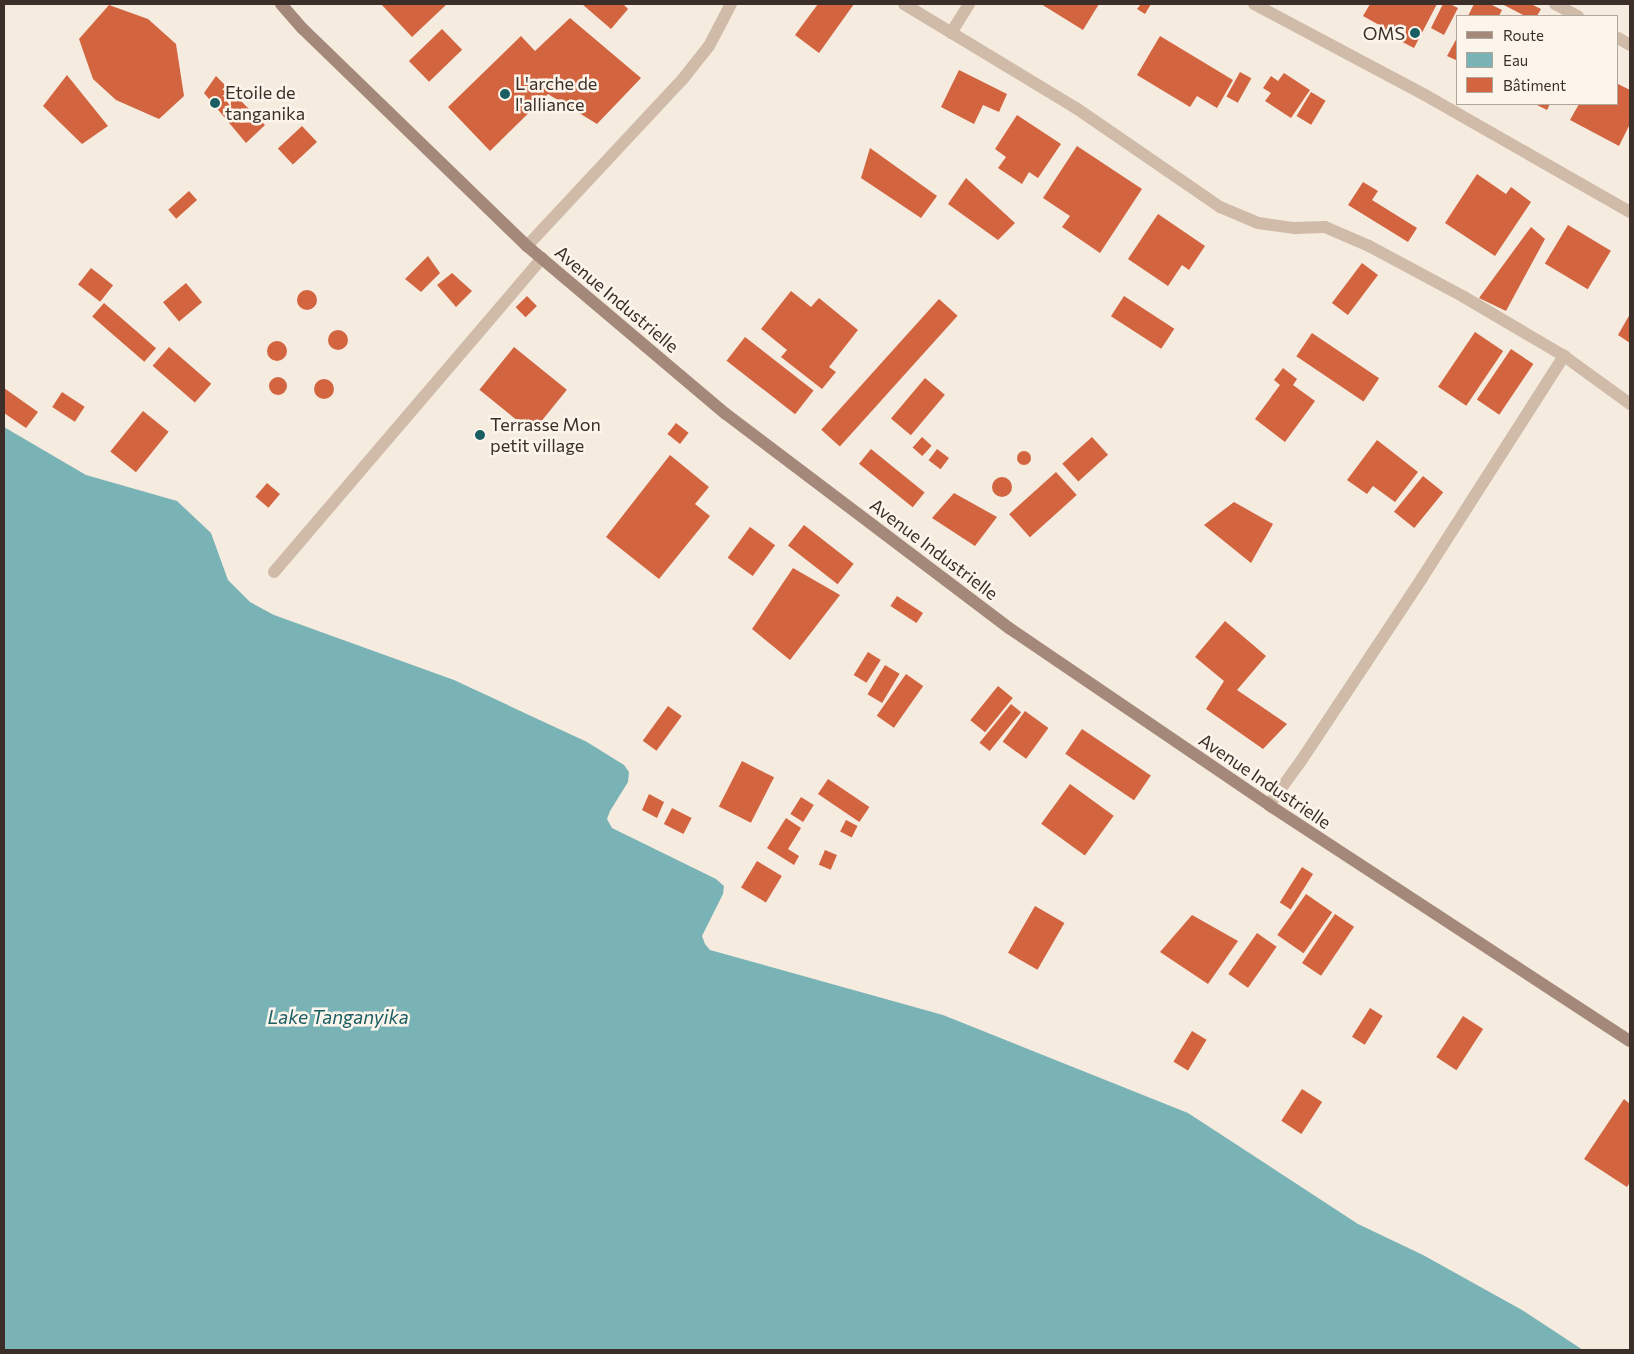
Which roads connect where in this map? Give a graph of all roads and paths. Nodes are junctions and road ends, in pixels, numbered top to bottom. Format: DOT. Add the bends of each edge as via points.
graph roads {
  1 [pos="281,4"];
  2 [pos="731,4"];
  3 [pos="904,4"];
  4 [pos="969,4"];
  5 [pos="1254,4"];
  6 [pos="1555,4"];
  7 [pos="1576,15"];
  8 [pos="951,33"];
  9 [pos="1630,212"];
  10 [pos="527,246"];
  11 [pos="542,258"];
  12 [pos="1564,356"];
  13 [pos="1630,404"];
  14 [pos="274,572"];
  15 [pos="1269,805"];
  16 [pos="1630,1042"];
  1 -- 10 [label="street, Avenue Industrielle"];
  2 -- 10 [label="street" via="709,46 682,80"];
  3 -- 8 [label="street"];
  4 -- 8 [label="street"];
  5 -- 9 [label="street" via="1426,95"];
  6 -- 7 [label="street"];
  8 -- 12 [label="street" via="1076,108 1220,207 1258,223 1325,228 1369,246"];
  10 -- 11 [label="street, Avenue Industrielle"];
  11 -- 14 [label="street"];
  11 -- 15 [label="street, Avenue Industrielle" via="726,414 1002,622"];
  12 -- 13 [label="street"];
  12 -- 15 [label="street" via="1416,587"];
  15 -- 16 [label="street, Avenue Industrielle"];
}
